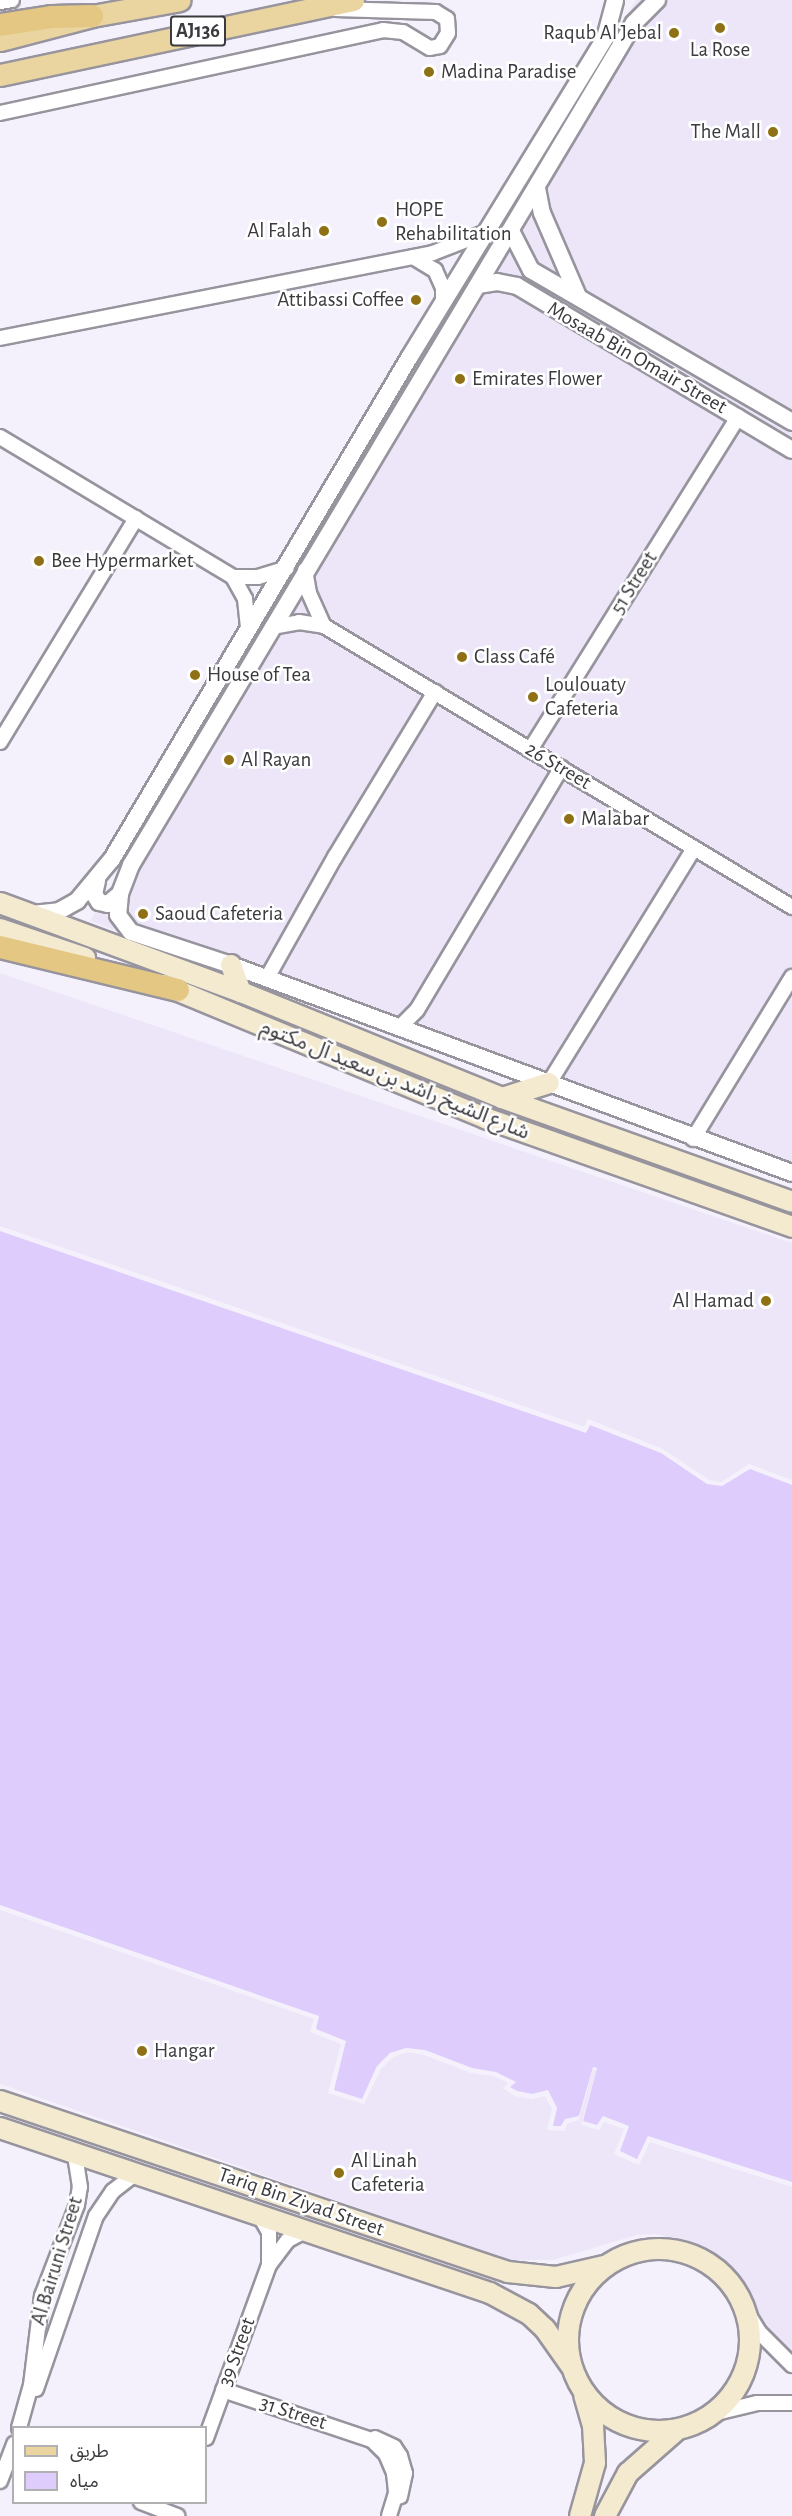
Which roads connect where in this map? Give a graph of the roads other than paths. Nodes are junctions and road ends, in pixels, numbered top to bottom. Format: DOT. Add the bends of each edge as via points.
graph roads {
  1 [pos="12,0"];
  2 [pos="180,0"];
  3 [pos="353,0"];
  4 [pos="640,0"];
  5 [pos="657,0"];
  6 [pos="0,2"];
  7 [pos="611,5"];
  8 [pos="315,7"];
  9 [pos="92,16"];
  10 [pos="634,23"];
  11 [pos="0,25"];
  12 [pos="0,40"];
  13 [pos="0,75"];
  14 [pos="0,113"];
  15 [pos="537,188"];
  16 [pos="489,231"];
  17 [pos="511,231"];
  18 [pos="413,257"];
  19 [pos="531,270"];
  20 [pos="478,285"];
  21 [pos="517,286"];
  22 [pos="578,296"];
  23 [pos="442,306"];
  24 [pos="0,338"];
  25 [pos="738,417"];
  26 [pos="792,422"];
  27 [pos="0,437"];
  28 [pos="792,450"];
  29 [pos="136,518"];
  30 [pos="287,568"];
  31 [pos="305,570"];
  32 [pos="233,577"];
  33 [pos="324,626"];
  34 [pos="272,627"];
  35 [pos="247,636"];
  36 [pos="435,692"];
  37 [pos="0,742"];
  38 [pos="530,750"];
  39 [pos="561,768"];
  40 [pos="694,848"];
  41 [pos="97,881"];
  42 [pos="120,894"];
  43 [pos="0,903"];
  44 [pos="792,907"];
  45 [pos="32,914"];
  46 [pos="0,929"];
  47 [pos="0,947"];
  48 [pos="231,965"];
  49 [pos="792,977"];
  50 [pos="267,978"];
  51 [pos="178,990"];
  52 [pos="241,992"];
  53 [pos="399,1028"];
  54 [pos="549,1083"];
  55 [pos="502,1098"];
  56 [pos="693,1138"];
  57 [pos="792,1173"];
  58 [pos="792,1202"];
  59 [pos="792,1227"];
  60 [pos="0,2101"];
  61 [pos="0,2128"];
  62 [pos="74,2151"];
  63 [pos="137,2172"];
  64 [pos="258,2213"];
  65 [pos="307,2230"];
  66 [pos="269,2265"];
  67 [pos="604,2266"];
  68 [pos="747,2312"];
  69 [pos="792,2365"];
  70 [pos="571,2366"];
  71 [pos="223,2390"];
  72 [pos="582,2390"];
  73 [pos="792,2403"];
  74 [pos="26,2407"];
  75 [pos="712,2414"];
  76 [pos="19,2426"];
  77 [pos="678,2429"];
  78 [pos="207,2435"];
  79 [pos="12,2451"];
  80 [pos="0,2481"];
  81 [pos="146,2504"];
  82 [pos="391,2510"];
  83 [pos="177,2516"];
  84 [pos="580,2516"];
  85 [pos="605,2516"];
  1 -- 6 [label="street"];
  2 -- 9 [label="main road, AJ136"];
  3 -- 8 [label="main road, AJ136"];
  4 -- 10 [label="street"];
  5 -- 10 [label="street"];
  7 -- 16 [label="street" via="605,38"];
  8 -- 13 [label="main road, AJ136"];
  8 -- 14 [label="street" via="436,12 447,19 448,33 440,46 430,48 403,32 383,30"];
  9 -- 11 [label="highway"];
  9 -- 12 [label="main road, AJ136"];
  10 -- 15 [label="street"];
  15 -- 17 [label="street"];
  15 -- 22 [label="street" via="542,213"];
  16 -- 18 [label="street" via="452,247"];
  16 -- 23 [label="street"];
  17 -- 19 [label="street"];
  17 -- 20 [label="street"];
  18 -- 23 [label="street" via="435,270 443,288"];
  18 -- 24 [label="street"];
  19 -- 21 [label="street" via="517,272"];
  19 -- 22 [label="street, Mosaab Bin Omair Street"];
  20 -- 21 [label="street, Mosaab Bin Omair Street" via="497,282"];
  20 -- 31 [label="street"];
  21 -- 25 [label="street, Mosaab Bin Omair Street"];
  22 -- 26 [label="street, Mosaab Bin Omair Street"];
  23 -- 30 [label="street"];
  25 -- 28 [label="street, Mosaab Bin Omair Street"];
  25 -- 38 [label="street, 51 Street"];
  27 -- 29 [label="street"];
  29 -- 32 [label="street"];
  29 -- 37 [label="street"];
  30 -- 32 [label="street" via="258,577"];
  30 -- 35 [label="street"];
  31 -- 33 [label="street" via="309,593"];
  31 -- 34 [label="street"];
  32 -- 35 [label="street" via="248,611"];
  33 -- 34 [label="street, 26 Street" via="298,622"];
  33 -- 36 [label="street, 26 Street"];
  34 -- 42 [label="street" via="131,865"];
  35 -- 41 [label="street"];
  36 -- 38 [label="street, 26 Street"];
  36 -- 50 [label="street"];
  38 -- 39 [label="street, 26 Street"];
  39 -- 40 [label="street, 26 Street"];
  39 -- 53 [label="street" via="417,1010"];
  40 -- 44 [label="street, 26 Street"];
  40 -- 54 [label="street"];
  41 -- 42 [label="street" via="94,894 99,902 108,904"];
  41 -- 45 [label="street" via="69,907 49,914"];
  42 -- 48 [label="street" via="118,915 131,932"];
  43 -- 45 [label="main road, شارع الشيخ راشد بن سعيد آل مكتوم"];
  45 -- 52 [label="main road, شارع الشيخ راشد بن سعيد آل مكتوم"];
  46 -- 51 [label="main road, شارع الشيخ راشد بن سعيد آل مكتوم"];
  47 -- 51 [label="highway"];
  48 -- 50 [label="street"];
  48 -- 52 [label="main road"];
  49 -- 56 [label="street"];
  50 -- 53 [label="street"];
  51 -- 59 [label="main road, شارع الشيخ راشد بن سعيد آل مكتوم" via="485,1118"];
  52 -- 55 [label="main road, شارع الشيخ راشد بن سعيد آل مكتوم"];
  53 -- 54 [label="street"];
  54 -- 55 [label="main road"];
  54 -- 56 [label="street"];
  55 -- 58 [label="main road, شارع الشيخ راشد بن سعيد آل مكتوم"];
  56 -- 57 [label="street"];
  60 -- 67 [label="main road, Tariq Bin Ziyad Street" via="508,2272 556,2277"];
  61 -- 62 [label="main road, Tariq Bin Ziyad Street"];
  62 -- 63 [label="main road, Tariq Bin Ziyad Street"];
  62 -- 74 [label="street, Al Bairuni Street" via="79,2178 77,2205 42,2296"];
  63 -- 64 [label="main road, Tariq Bin Ziyad Street"];
  63 -- 74 [label="street, Al Bairuni Street" via="113,2191 96,2216 44,2369"];
  64 -- 65 [label="main road, Tariq Bin Ziyad Street"];
  64 -- 66 [label="street, 39 Street" via="271,2243"];
  65 -- 66 [label="street, 39 Street" via="281,2247"];
  65 -- 70 [label="main road, Tariq Bin Ziyad Street" via="510,2302 545,2329"];
  66 -- 71 [label="street, 39 Street"];
  67 -- 68 [label="main road" via="648,2249 695,2256 732,2284"];
  67 -- 70 [label="main road" via="584,2286 572,2311 567,2338"];
  68 -- 69 [label="street" via="759,2332"];
  68 -- 75 [label="main road" via="750,2350 746,2369 727,2402"];
  70 -- 72 [label="main road"];
  71 -- 78 [label="street, 39 Street"];
  71 -- 82 [label="street, 31 Street" via="363,2436 380,2447 391,2463 396,2482"];
  72 -- 77 [label="main road" via="603,2412 624,2424 647,2430"];
  72 -- 84 [label="main road" via="595,2444 591,2482"];
  73 -- 75 [label="street" via="757,2403"];
  74 -- 76 [label="street, Al Bairuni Street"];
  75 -- 77 [label="main road"];
  77 -- 85 [label="main road" via="628,2473"];
  79 -- 80 [label="street"];
  81 -- 83 [label="street"];
}
